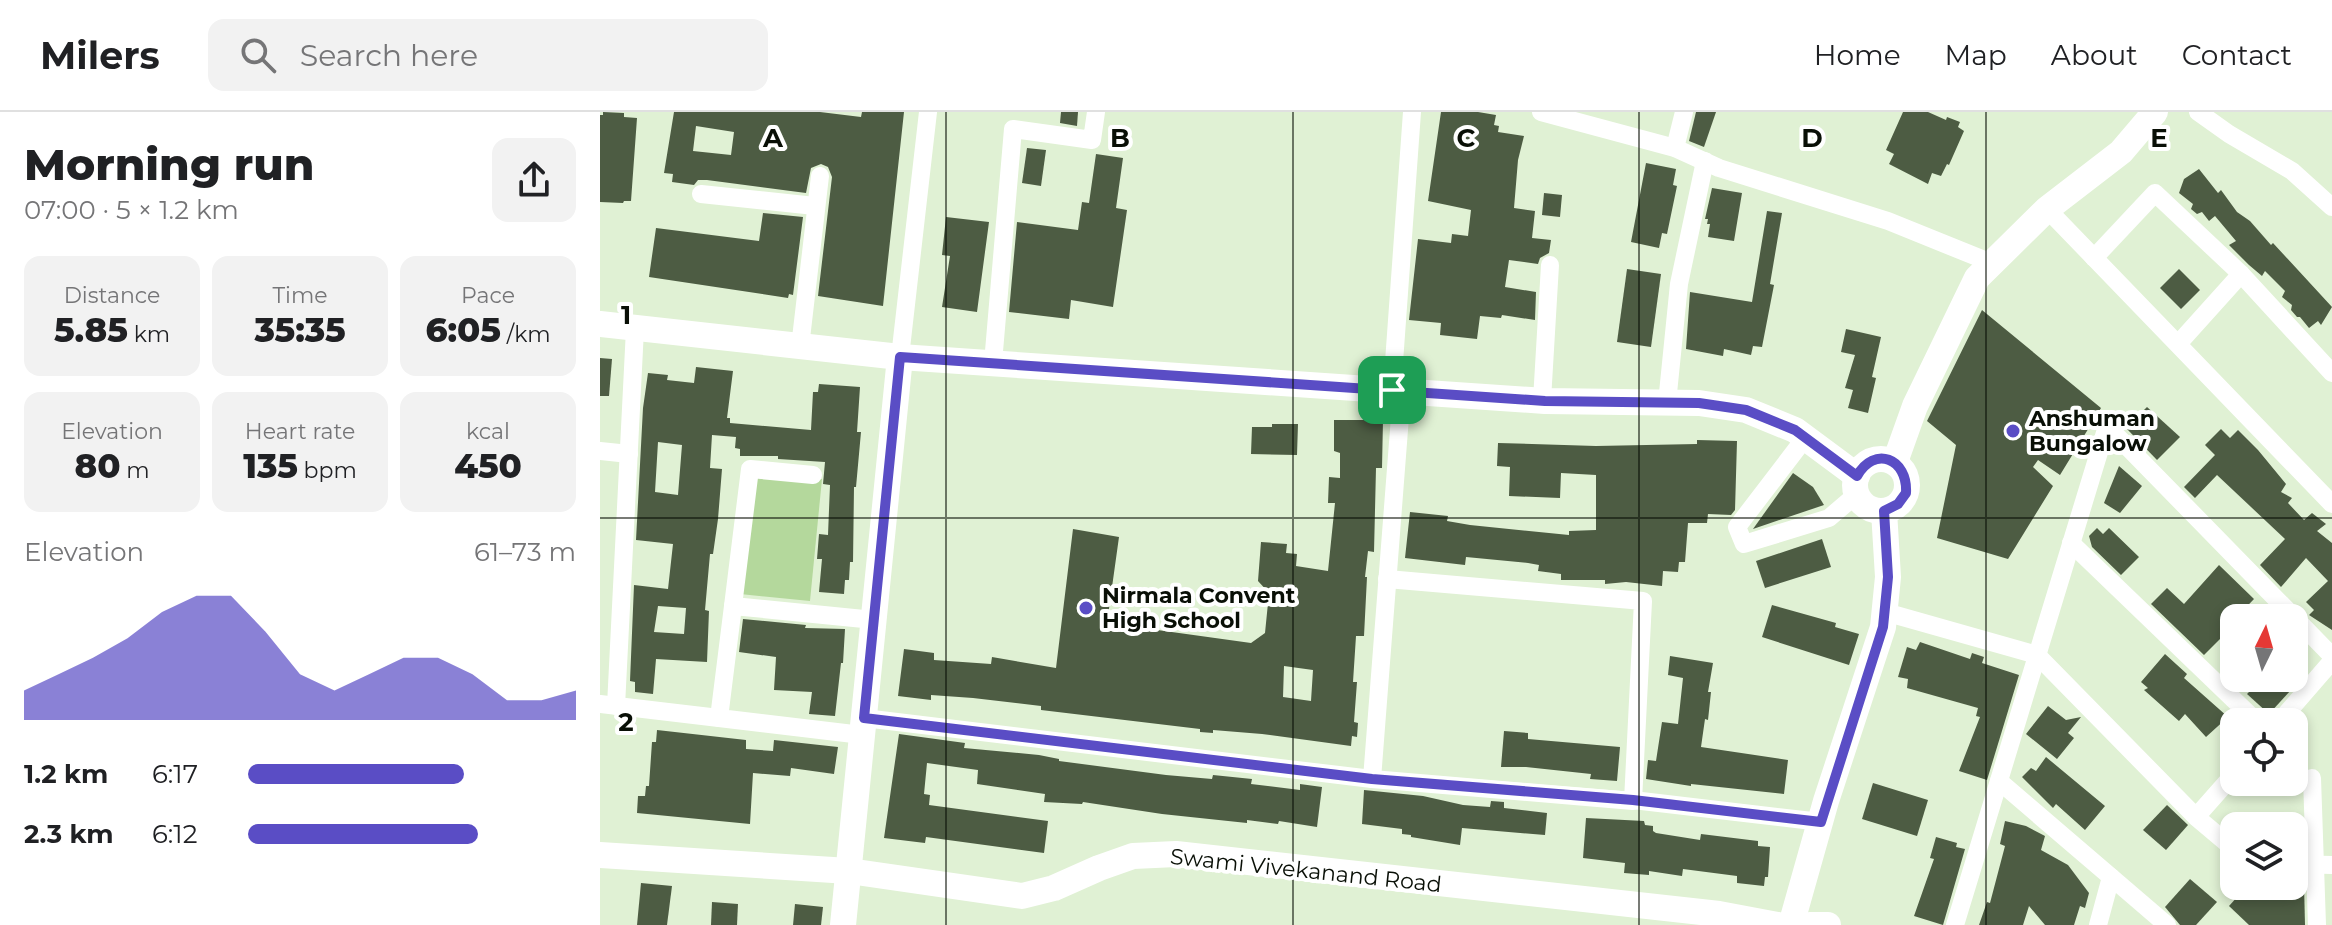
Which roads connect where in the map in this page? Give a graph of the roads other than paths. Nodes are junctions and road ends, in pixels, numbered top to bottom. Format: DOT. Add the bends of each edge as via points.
graph roads {
  1 [pos="928,112"];
  2 [pos="1096,112"];
  3 [pos="1412,112"];
  4 [pos="1541,112"];
  5 [pos="1684,112"];
  6 [pos="2155,112"];
  7 [pos="2198,112"];
  8 [pos="1574,116"];
  9 [pos="1675,148"];
  10 [pos="1705,161"];
  11 [pos="820,176"];
  12 [pos="701,194"];
  13 [pos="815,206"];
  14 [pos="2332,207"];
  15 [pos="2047,209"];
  16 [pos="2094,258"];
  17 [pos="1992,263"];
  18 [pos="1550,265"];
  19 [pos="2241,274"];
  20 [pos="600,324"];
  21 [pos="635,329"];
  22 [pos="2178,344"];
  23 [pos="800,347"];
  24 [pos="900,357"];
  25 [pos="993,363"];
  26 [pos="2332,373"];
  27 [pos="1397,390"];
  28 [pos="1542,400"];
  29 [pos="1667,403"];
  30 [pos="1805,438"];
  31 [pos="600,451"];
  32 [pos="629,454"];
  33 [pos="1895,462"];
  34 [pos="813,475"];
  35 [pos="1857,485"];
  36 [pos="2332,504"];
  37 [pos="1884,511"];
  38 [pos="2071,543"];
  39 [pos="1387,579"];
  40 [pos="733,606"];
  41 [pos="1885,612"];
  42 [pos="874,620"];
  43 [pos="2037,655"];
  44 [pos="2332,658"];
  45 [pos="608,705"];
  46 [pos="2242,708"];
  47 [pos="2291,708"];
  48 [pos="719,718"];
  49 [pos="863,726"];
  50 [pos="2312,778"];
  51 [pos="1372,779"];
  52 [pos="1999,781"];
  53 [pos="2220,790"];
  54 [pos="1633,800"];
  55 [pos="2196,817"];
  56 [pos="1821,822"];
  57 [pos="2220,837"];
  58 [pos="600,855"];
  59 [pos="2324,865"];
  60 [pos="849,871"];
  61 [pos="2111,877"];
  62 [pos="843,925"];
  63 [pos="1778,925"];
  64 [pos="1791,925"];
  65 [pos="1810,925"];
  66 [pos="1828,925"];
  67 [pos="1955,925"];
  68 [pos="2098,925"];
  69 [pos="2167,925"];
  70 [pos="2317,925"];
  1 -- 24 [label="street"];
  2 -- 25 [label="street" via="1092,140 1013,129"];
  3 -- 27 [label="street"];
  4 -- 8 [label="street"];
  5 -- 9 [label="street"];
  6 -- 15 [label="main road" via="2121,152"];
  7 -- 14 [label="street" via="2292,171"];
  8 -- 9 [label="street"];
  9 -- 10 [label="street"];
  10 -- 17 [label="street" via="1888,221"];
  10 -- 29 [label="street" via="1679,284"];
  11 -- 13 [label="street"];
  12 -- 13 [label="street"];
  13 -- 23 [label="street"];
  15 -- 16 [label="street"];
  15 -- 17 [label="main road"];
  16 -- 19 [label="street" via="2155,193"];
  16 -- 22 [label="street"];
  17 -- 33 [label="main road" via="1977,278 1915,406"];
  18 -- 28 [label="street"];
  19 -- 22 [label="street"];
  19 -- 26 [label="street"];
  20 -- 21 [label="main road"];
  21 -- 23 [label="main road"];
  21 -- 32 [label="street"];
  22 -- 36 [label="street"];
  23 -- 24 [label="main road"];
  24 -- 25 [label="main road"];
  24 -- 42 [label="main road"];
  25 -- 27 [label="main road"];
  27 -- 28 [label="main road"];
  27 -- 39 [label="street"];
  28 -- 29 [label="main road"];
  29 -- 30 [label="main road" via="1746,410"];
  30 -- 35 [label="main road"];
  30 -- 35 [label="street" via="1737,527 1744,544 1829,518"];
  31 -- 32 [label="street"];
  32 -- 45 [label="street"];
  33 -- 35 [label="main road" via="1872,460 1861,468"];
  33 -- 37 [label="main road" via="1904,472 1906,493"];
  34 -- 40 [label="street" via="750,469"];
  35 -- 37 [label="main road" via="1867,506"];
  37 -- 41 [label="main road"];
  38 -- 43 [label="street"];
  38 -- 44 [label="street" via="2107,426"];
  38 -- 46 [label="street"];
  39 -- 51 [label="street"];
  39 -- 54 [label="street" via="1643,601"];
  40 -- 42 [label="street"];
  40 -- 48 [label="street"];
  41 -- 43 [label="street"];
  41 -- 56 [label="main road"];
  42 -- 49 [label="main road"];
  43 -- 52 [label="street"];
  43 -- 55 [label="street"];
  44 -- 47 [label="street"];
  45 -- 48 [label="street"];
  48 -- 49 [label="street"];
  49 -- 51 [label="street"];
  49 -- 60 [label="main road"];
  50 -- 59 [label="street"];
  51 -- 54 [label="street"];
  52 -- 61 [label="street"];
  52 -- 67 [label="street"];
  53 -- 55 [label="street"];
  54 -- 56 [label="street"];
  55 -- 57 [label="street"];
  56 -- 64 [label="main road"];
  58 -- 60 [label="main road, Swami Vivekanand Road"];
  59 -- 70 [label="street"];
  60 -- 62 [label="main road"];
  60 -- 63 [label="main road, Swami Vivekanand Road" via="1022,896 1133,856 1176,854 1719,914"];
  61 -- 68 [label="street"];
  61 -- 69 [label="street"];
  65 -- 66 [label="main road"];
}
